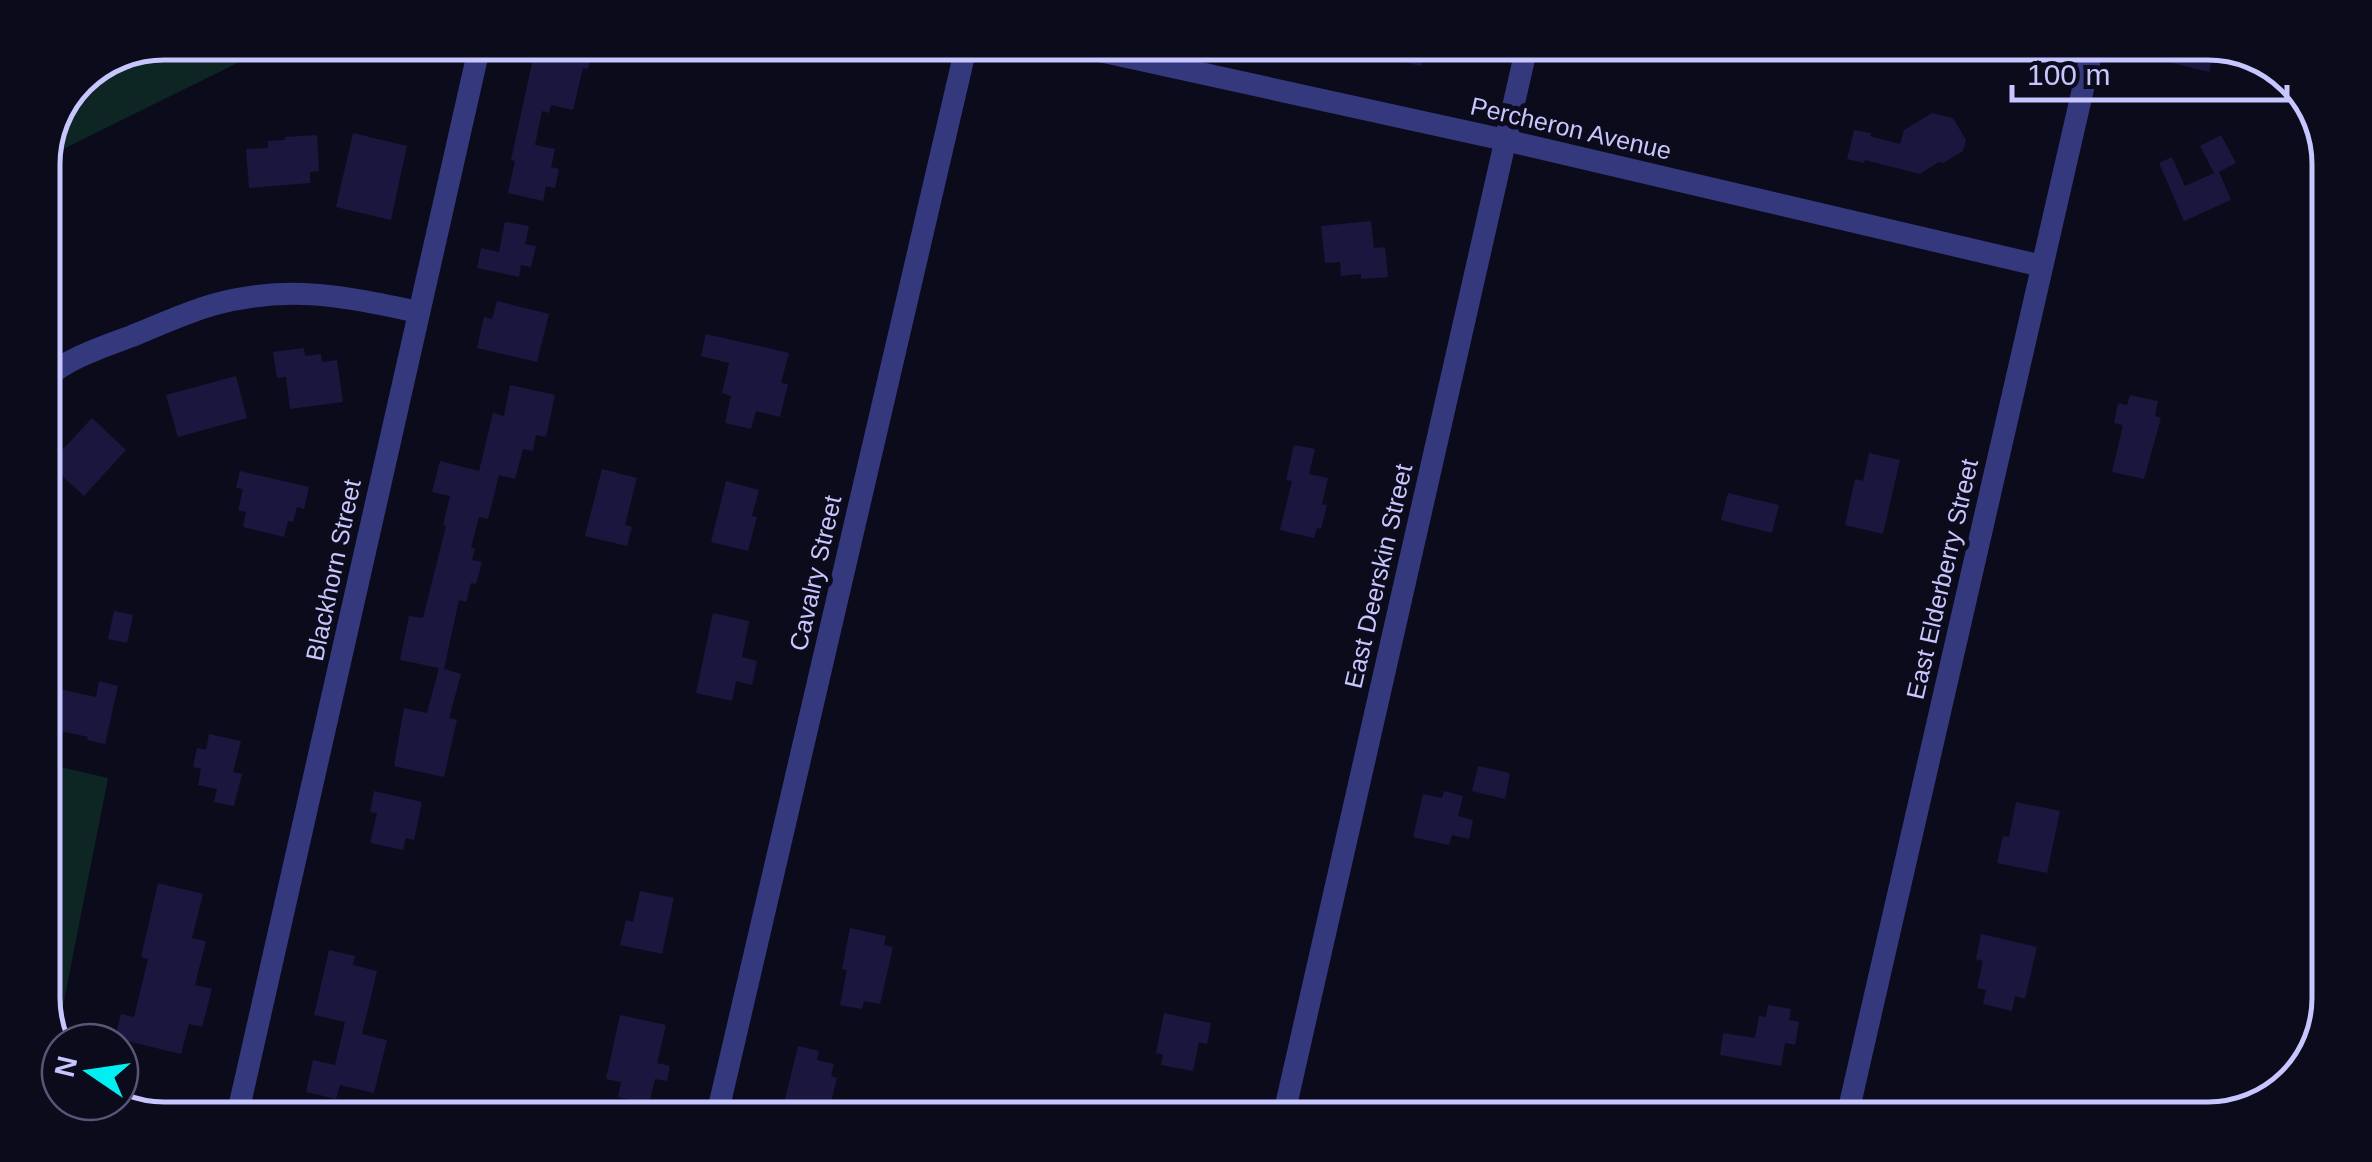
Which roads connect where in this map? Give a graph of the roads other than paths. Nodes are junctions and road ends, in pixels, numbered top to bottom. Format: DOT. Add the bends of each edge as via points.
graph roads {
  1 [pos="476,60"];
  2 [pos="963,60"];
  3 [pos="1141,60"];
  4 [pos="1524,60"];
  5 [pos="2090,60"];
  6 [pos="1505,140"];
  7 [pos="2042,266"];
  8 [pos="418,312"];
  9 [pos="60,368"];
  10 [pos="241,1102"];
  11 [pos="720,1102"];
  12 [pos="1287,1102"];
  13 [pos="1850,1102"];
  1 -- 8 [label="street, Blackhorn Street"];
  2 -- 11 [label="street, Cavalry Street"];
  3 -- 6 [label="street, Percheron Avenue"];
  4 -- 6 [label="street, East Deerskin Street"];
  5 -- 7 [label="street, East Elderberry Street"];
  6 -- 7 [label="street, Percheron Avenue"];
  6 -- 12 [label="street, East Deerskin Street"];
  7 -- 13 [label="street, East Elderberry Street"];
  8 -- 9 [label="street" via="343,296 246,297"];
  8 -- 10 [label="street, Blackhorn Street"];
}
